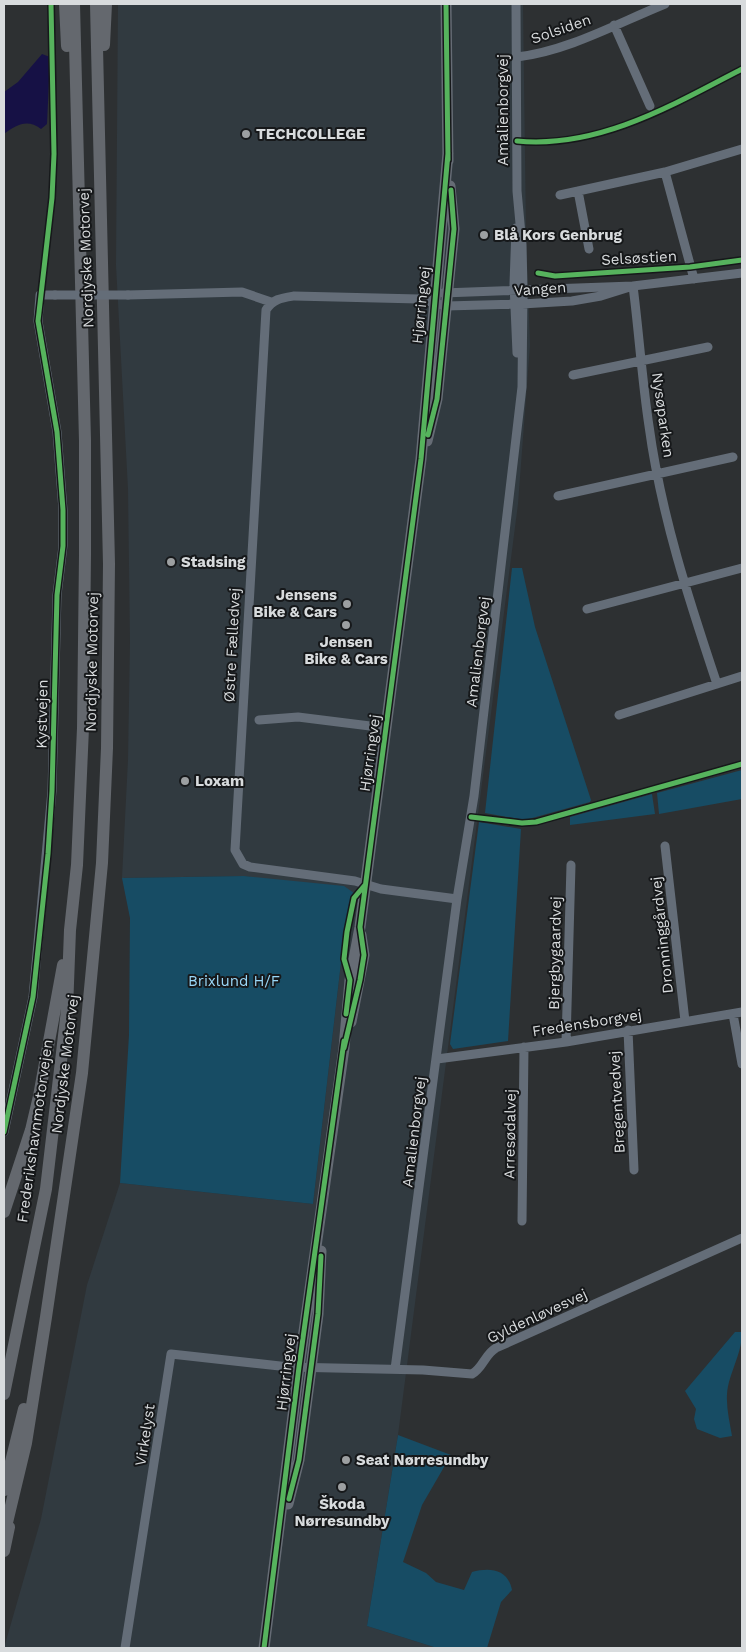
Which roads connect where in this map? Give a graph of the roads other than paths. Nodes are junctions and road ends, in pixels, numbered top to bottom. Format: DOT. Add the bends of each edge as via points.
graph roads {
  1 [pos="64,4"];
  2 [pos="74,4"];
  3 [pos="96,4"];
  4 [pos="106,4"];
  5 [pos="446,4"];
  6 [pos="516,4"];
  7 [pos="665,4"];
  8 [pos="614,25"];
  9 [pos="517,57"];
  10 [pos="650,106"];
  11 [pos="99,120"];
  12 [pos="742,149"];
  13 [pos="448,154"];
  14 [pos="666,172"];
  15 [pos="578,191"];
  16 [pos="560,195"];
  17 [pos="80,233"];
  18 [pos="589,249"];
  19 [pos="742,273"];
  20 [pos="694,280"];
  21 [pos="633,286"];
  22 [pos="518,290"];
  23 [pos="448,292"];
  24 [pos="434,299"];
  25 [pos="271,302"];
  26 [pos="518,304"];
  27 [pos="446,306"];
  28 [pos="708,347"];
  29 [pos="642,361"];
  30 [pos="573,375"];
  31 [pos="733,457"];
  32 [pos="421,459"];
  33 [pos="658,473"];
  34 [pos="558,496"];
  35 [pos="742,568"];
  36 [pos="684,584"];
  37 [pos="587,609"];
  38 [pos="742,676"];
  39 [pos="717,684"];
  40 [pos="619,715"];
  41 [pos="259,720"];
  42 [pos="386,728"];
  43 [pos="665,846"];
  44 [pos="571,865"];
  45 [pos="366,884"];
  46 [pos="457,899"];
  47 [pos="70,930"];
  48 [pos="738,1013"];
  49 [pos="685,1021"];
  50 [pos="628,1030"];
  51 [pos="566,1042"];
  52 [pos="524,1047"];
  53 [pos="437,1059"];
  54 [pos="742,1064"];
  55 [pos="4,1132"];
  56 [pos="634,1170"];
  57 [pos="4,1212"];
  58 [pos="322,1217"];
  59 [pos="522,1221"];
  60 [pos="742,1238"];
  61 [pos="46,1317"];
  62 [pos="299,1367"];
  63 [pos="311,1368"];
  64 [pos="395,1368"];
  65 [pos="4,1394"];
  66 [pos="26,1443"];
  67 [pos="4,1490"];
  68 [pos="281,1530"];
  69 [pos="4,1535"];
  70 [pos="4,1552"];
  71 [pos="125,1648"];
  72 [pos="264,1648"];
  1 -- 17 [label="highway"];
  2 -- 17 [label="highway, Nordjyske Motorvej"];
  3 -- 11 [label="highway, Nordjyske Motorvej"];
  4 -- 11 [label="highway"];
  5 -- 13 [label="main road, Hjørringvej"];
  6 -- 9 [label="street, Amalienborgvej"];
  7 -- 8 [label="street, Solsiden"];
  8 -- 9 [label="street, Solsiden" via="545,52"];
  8 -- 10 [label="street, Solsiden"];
  9 -- 22 [label="street, Amalienborgvej" via="518,216 514,246"];
  11 -- 61 [label="highway, Nordjyske Motorvej" via="109,564 106,786 82,1073"];
  12 -- 14 [label="street"];
  13 -- 23 [label="main road, Hjørringvej" via="454,229"];
  13 -- 24 [label="main road, Hjørringvej"];
  14 -- 15 [label="street"];
  14 -- 20 [label="street"];
  15 -- 16 [label="street"];
  15 -- 18 [label="street"];
  17 -- 47 [label="highway, Nordjyske Motorvej" via="85,564 77,865"];
  19 -- 20 [label="street, Vangen"];
  20 -- 21 [label="street, Vangen"];
  21 -- 22 [label="street, Vangen"];
  21 -- 26 [label="street, Vangen" via="572,301"];
  21 -- 29 [label="street, Nysøparken"];
  22 -- 23 [label="street, Vangen"];
  22 -- 26 [label="street, Amalienborgvej"];
  23 -- 24 [label="street, Hjørringvej"];
  23 -- 27 [label="main road, Hjørringvej"];
  24 -- 25 [label="street" via="294,296"];
  24 -- 27 [label="street, Hjørringvej"];
  24 -- 32 [label="main road, Hjørringvej"];
  25 -- 45 [label="street, Østre Fælledvej" via="265,318 235,850 243,864 250,867"];
  25 -- 55 [label="street, Kystvejen, bridge" via="242,292 40,296 38,321 57,432 63,510 57,595 52,792 32,997"];
  26 -- 27 [label="street, Vangen"];
  26 -- 46 [label="street, Amalienborgvej" via="522,387 475,786"];
  27 -- 32 [label="main road, Hjørringvej" via="437,399"];
  28 -- 29 [label="street, Nysøparken"];
  29 -- 30 [label="street, Nysøparken"];
  29 -- 33 [label="street, Nysøparken"];
  31 -- 33 [label="street, Nysøparken"];
  32 -- 42 [label="main road, Hjørringvej"];
  33 -- 34 [label="street, Nysøparken"];
  33 -- 36 [label="street, Nysøparken"];
  35 -- 36 [label="street"];
  36 -- 37 [label="street"];
  36 -- 39 [label="street, Nysøparken"];
  38 -- 39 [label="street"];
  39 -- 40 [label="street"];
  41 -- 42 [label="street" via="298,717"];
  42 -- 45 [label="main road, Hjørringvej"];
  43 -- 49 [label="street, Dronninggårdvej"];
  44 -- 51 [label="street, Bjergbygaardvej"];
  45 -- 46 [label="street"];
  45 -- 58 [label="main road, Hjørringvej" via="360,927 364,955 344,1048"];
  46 -- 53 [label="street, Amalienborgvej"];
  47 -- 57 [label="highway" via="39,1096"];
  47 -- 65 [label="highway, Frederikshavnmotorvejen" via="67,1010 46,1189"];
  48 -- 49 [label="street, Fredensborgvej"];
  48 -- 54 [label="street"];
  49 -- 50 [label="street, Fredensborgvej"];
  50 -- 51 [label="street, Fredensborgvej"];
  50 -- 56 [label="street, Bregentvedvej"];
  51 -- 52 [label="street, Fredensborgvej"];
  52 -- 53 [label="street, Fredensborgvej"];
  52 -- 59 [label="street, Arresødalvej"];
  53 -- 64 [label="street, Amalienborgvej"];
  58 -- 62 [label="main road, Hjørringvej"];
  58 -- 63 [label="main road, Hjørringvej" via="320,1297"];
  60 -- 64 [label="street, Gyldenløvesvej" via="496,1348 472,1374"];
  61 -- 66 [label="highway"];
  61 -- 67 [label="highway"];
  62 -- 63 [label="street, Hjørringvej"];
  62 -- 68 [label="main road, Hjørringvej"];
  62 -- 71 [label="street, Virkelyst" via="171,1354"];
  63 -- 64 [label="street, Gyldenløvesvej"];
  63 -- 68 [label="main road, Hjørringvej" via="298,1465"];
  66 -- 69 [label="highway"];
  66 -- 70 [label="highway"];
  68 -- 72 [label="main road, Hjørringvej"];
}
